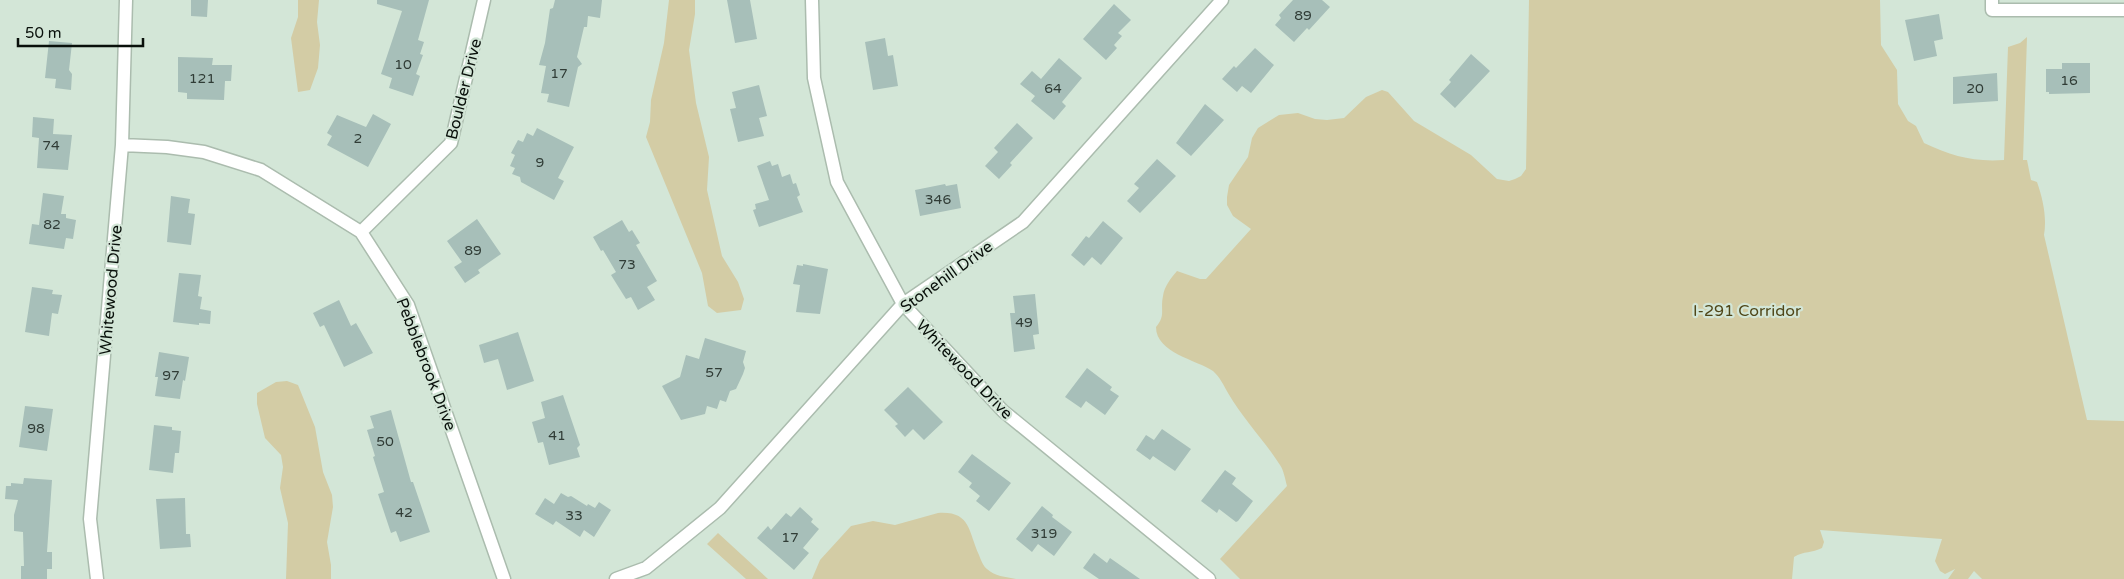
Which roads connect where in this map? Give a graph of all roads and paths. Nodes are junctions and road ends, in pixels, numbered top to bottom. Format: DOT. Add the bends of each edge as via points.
graph roads {
  1 [pos="126,0"];
  2 [pos="484,0"];
  3 [pos="812,0"];
  4 [pos="1222,0"];
  5 [pos="1992,0"];
  6 [pos="2124,10"];
  7 [pos="122,145"];
  8 [pos="361,232"];
  9 [pos="903,304"];
  10 [pos="97,579"];
  11 [pos="504,579"];
  12 [pos="616,579"];
  13 [pos="1209,579"];
  1 -- 7 [label="street, Whitewood Drive"];
  2 -- 8 [label="street, Boulder Drive" via="451,143"];
  3 -- 9 [label="street, Whitewood Drive" via="814,78 837,182"];
  4 -- 9 [label="street, Stonehill Drive" via="1023,222"];
  5 -- 6 [label="street" via="1992,10"];
  7 -- 8 [label="street, Pebblebrook Drive" via="204,152 261,170"];
  7 -- 10 [label="street, Whitewood Drive" via="90,519"];
  8 -- 11 [label="street, Pebblebrook Drive" via="408,306"];
  9 -- 12 [label="street, Stonehill Drive" via="720,508 646,568"];
  9 -- 13 [label="street, Whitewood Drive" via="1003,411"];
}
